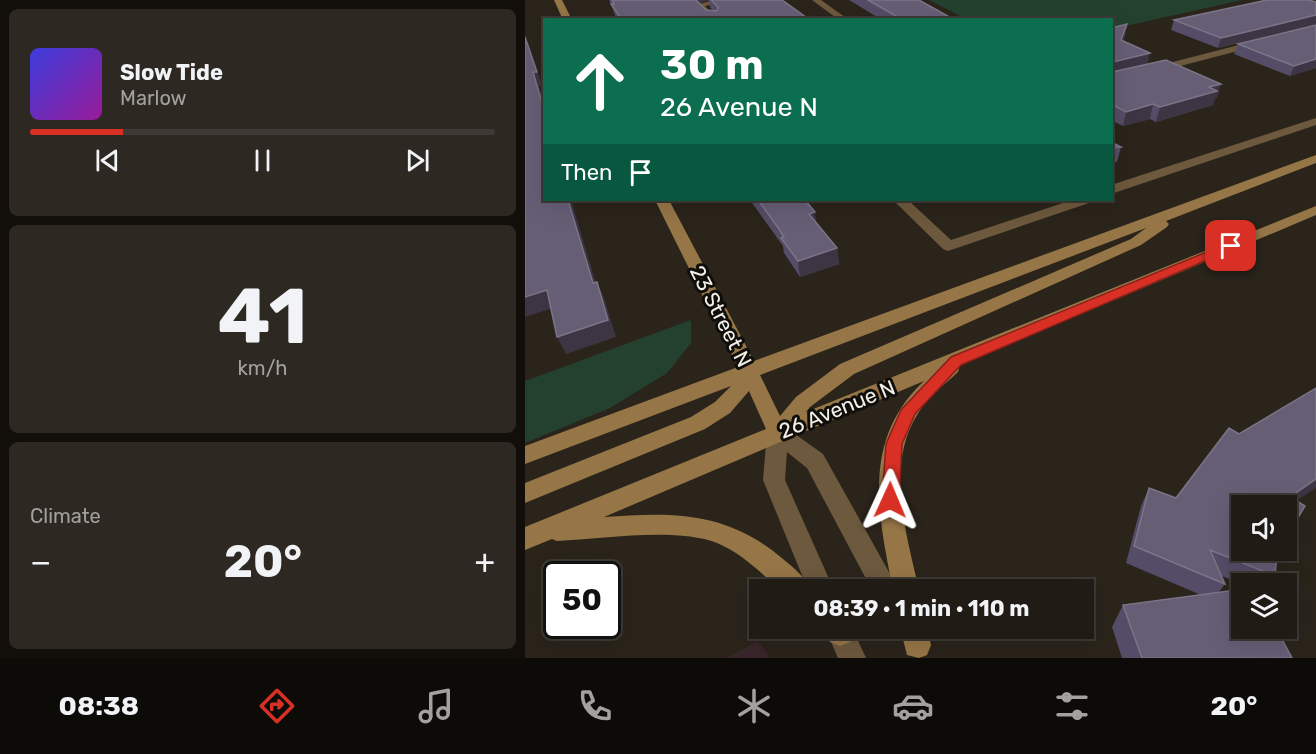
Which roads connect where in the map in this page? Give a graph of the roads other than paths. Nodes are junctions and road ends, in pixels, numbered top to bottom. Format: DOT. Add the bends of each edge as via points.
graph roads {
  1 [pos="558,0"];
  2 [pos="729,0"];
  3 [pos="816,0"];
  4 [pos="567,18"];
  5 [pos="713,18"];
  6 [pos="842,18"];
  7 [pos="1271,40"];
  8 [pos="1113,80"];
  9 [pos="1316,121"];
  10 [pos="1316,159"];
  11 [pos="1113,189"];
  12 [pos="663,201"];
  13 [pos="901,201"];
  14 [pos="1081,201"];
  15 [pos="1186,207"];
  16 [pos="1316,210"];
  17 [pos="956,361"];
  18 [pos="750,372"];
  19 [pos="778,433"];
  20 [pos="525,455"];
  21 [pos="525,493"];
  22 [pos="536,535"];
  23 [pos="787,579"];
  24 [pos="816,579"];
  25 [pos="880,579"];
  26 [pos="904,579"];
  27 [pos="842,639"];
  28 [pos="852,658"];
  1 -- 4 [label="main road"];
  2 -- 5 [label="street" via="699,5"];
  3 -- 6 [label="street"];
  7 -- 8 [label="street"];
  9 -- 11 [label="street"];
  10 -- 15 [label="main road"];
  12 -- 18 [label="main road, 23 Street N"];
  13 -- 14 [label="street" via="948,246"];
  15 -- 18 [label="main road"];
  15 -- 19 [label="main road" via="1136,242 847,369 803,402"];
  16 -- 17 [label="main road, 26 Avenue N"];
  17 -- 19 [label="main road, 26 Avenue N"];
  17 -- 26 [label="main road" via="908,410 894,444 891,515"];
  18 -- 19 [label="main road, 23 Street N"];
  18 -- 20 [label="main road"];
  18 -- 21 [label="main road" via="735,399 698,423"];
  19 -- 22 [label="main road, 26 Avenue N"];
  19 -- 24 [label="street, 23 Street N" via="774,480"];
  19 -- 25 [label="street, 23 Street N" via="815,461"];
  22 -- 23 [label="main road" via="682,526 712,531 749,548"];
  27 -- 28 [label="street"];
}
